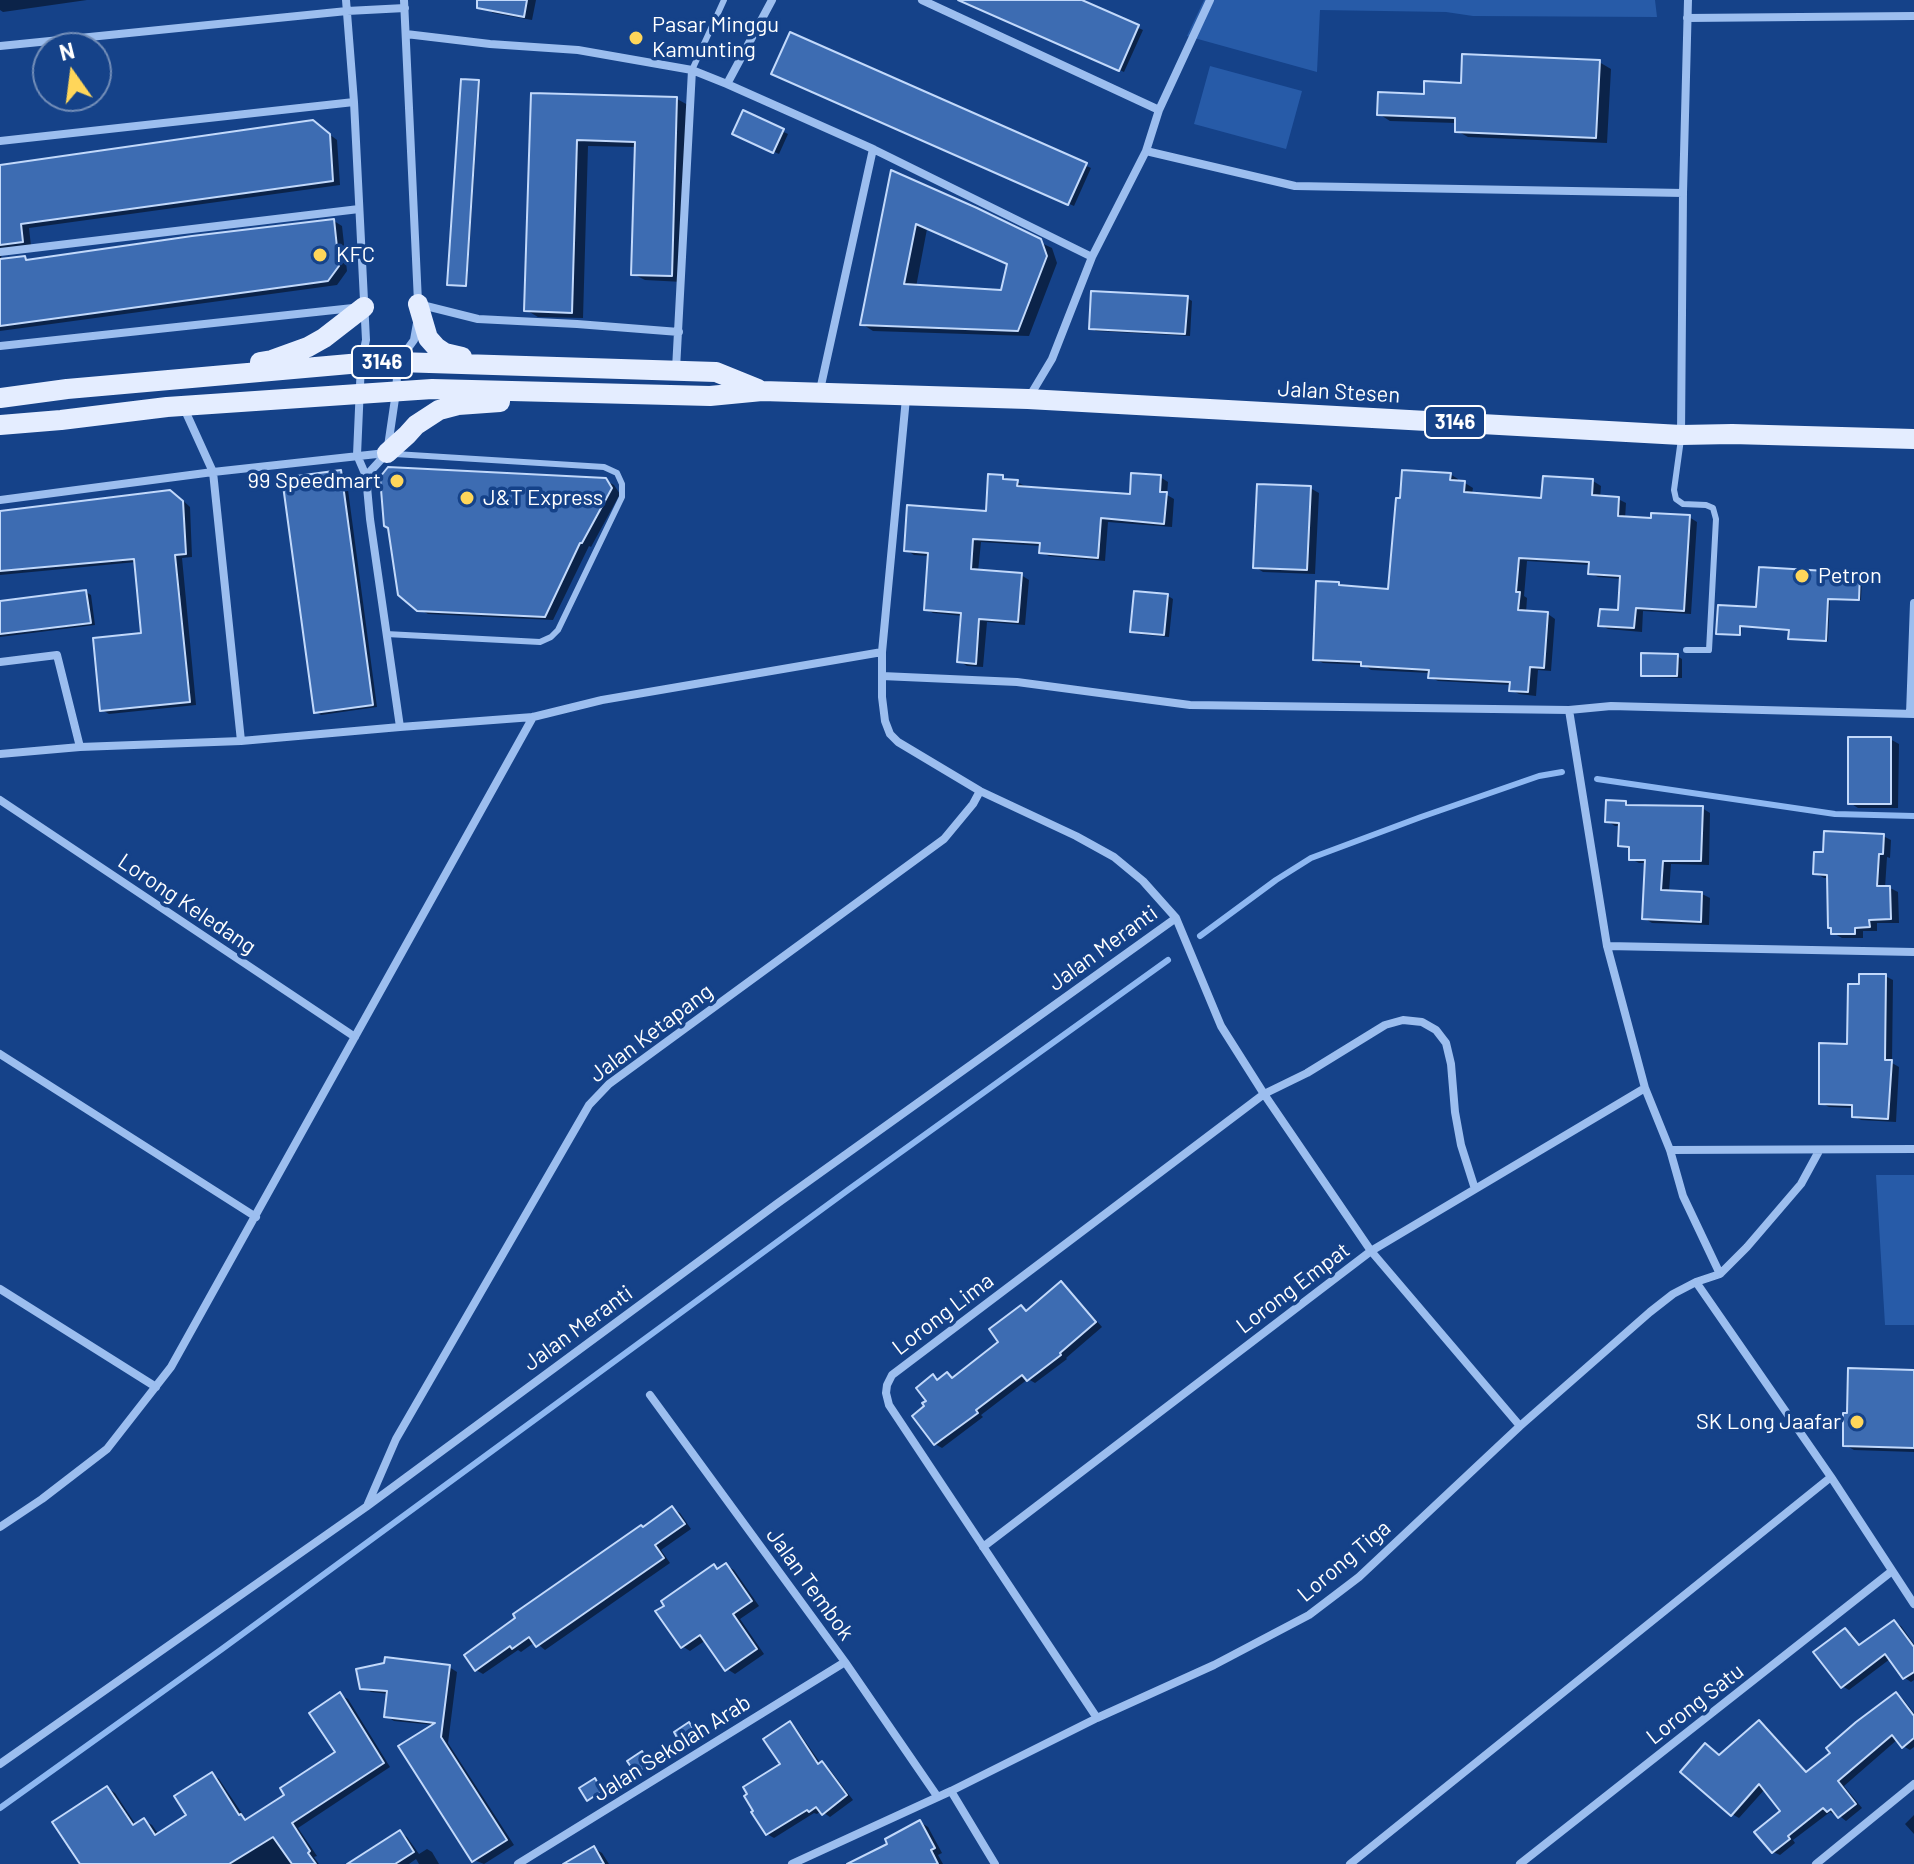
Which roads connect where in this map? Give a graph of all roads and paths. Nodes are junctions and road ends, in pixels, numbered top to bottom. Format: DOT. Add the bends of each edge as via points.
graph roads {
  1 [pos="346,0"];
  2 [pos="724,0"];
  3 [pos="772,0"];
  4 [pos="922,0"];
  5 [pos="1210,0"];
  6 [pos="1688,0"];
  7 [pos="404,4"];
  8 [pos="347,11"];
  9 [pos="1914,16"];
  10 [pos="1687,18"];
  11 [pos="406,34"];
  12 [pos="0,46"];
  13 [pos="692,70"];
  14 [pos="727,84"];
  15 [pos="354,102"];
  16 [pos="1159,110"];
  17 [pos="0,141"];
  18 [pos="873,149"];
  19 [pos="1146,151"];
  20 [pos="1683,193"];
  21 [pos="359,209"];
  22 [pos="0,252"];
  23 [pos="1092,257"];
  24 [pos="418,304"];
  25 [pos="364,307"];
  26 [pos="679,332"];
  27 [pos="0,346"];
  28 [pos="398,362"];
  29 [pos="361,363"];
  30 [pos="490,364"];
  31 [pos="675,371"];
  32 [pos="137,383"];
  33 [pos="762,391"];
  34 [pos="396,392"];
  35 [pos="820,393"];
  36 [pos="359,394"];
  37 [pos="599,394"];
  38 [pos="906,396"];
  39 [pos="0,398"];
  40 [pos="1028,399"];
  41 [pos="182,405"];
  42 [pos="0,425"];
  43 [pos="1681,435"];
  44 [pos="1914,439"];
  45 [pos="387,453"];
  46 [pos="357,455"];
  47 [pos="213,472"];
  48 [pos="366,476"];
  49 [pos="0,500"];
  50 [pos="1914,603"];
  51 [pos="386,634"];
  52 [pos="1686,650"];
  53 [pos="882,652"];
  54 [pos="0,662"];
  55 [pos="882,676"];
  56 [pos="1569,710"];
  57 [pos="1912,714"];
  58 [pos="533,717"];
  59 [pos="400,727"];
  60 [pos="241,741"];
  61 [pos="80,747"];
  62 [pos="0,754"];
  63 [pos="980,791"];
  64 [pos="0,800"];
  65 [pos="1176,918"];
  66 [pos="1607,946"];
  67 [pos="1914,952"];
  68 [pos="355,1037"];
  69 [pos="0,1054"];
  70 [pos="1645,1088"];
  71 [pos="1264,1094"];
  72 [pos="1914,1149"];
  73 [pos="1670,1150"];
  74 [pos="1819,1151"];
  75 [pos="1475,1189"];
  76 [pos="256,1217"];
  77 [pos="1371,1251"];
  78 [pos="1720,1274"];
  79 [pos="1696,1282"];
  80 [pos="0,1289"];
  81 [pos="156,1387"];
  82 [pos="650,1395"];
  83 [pos="1520,1426"];
  84 [pos="1831,1477"];
  85 [pos="366,1507"];
  86 [pos="0,1527"];
  87 [pos="983,1547"];
  88 [pos="1892,1571"];
  89 [pos="1914,1604"];
  90 [pos="845,1662"];
  91 [pos="1097,1718"];
  92 [pos="0,1764"];
  93 [pos="1914,1784"];
  94 [pos="951,1791"];
  95 [pos="937,1796"];
  96 [pos="518,1864"];
  97 [pos="792,1864"];
  98 [pos="995,1864"];
  99 [pos="1350,1864"];
  100 [pos="1520,1864"];
  101 [pos="1816,1864"];
  1 -- 8 [label="street"];
  2 -- 13 [label="lane"];
  3 -- 14 [label="street"];
  4 -- 16 [label="street"];
  5 -- 16 [label="street"];
  6 -- 10 [label="street"];
  7 -- 8 [label="street"];
  7 -- 11 [label="street"];
  8 -- 12 [label="street"];
  8 -- 15 [label="street"];
  9 -- 10 [label="street"];
  10 -- 20 [label="street"];
  11 -- 13 [label="street" via="578,50"];
  11 -- 24 [label="street"];
  13 -- 14 [label="street"];
  13 -- 26 [label="street"];
  14 -- 18 [label="street"];
  15 -- 17 [label="street"];
  15 -- 21 [label="street"];
  16 -- 19 [label="street"];
  18 -- 23 [label="street"];
  18 -- 35 [label="street"];
  19 -- 20 [label="street" via="1295,186"];
  19 -- 23 [label="street"];
  20 -- 43 [label="street"];
  21 -- 22 [label="street"];
  21 -- 25 [label="street"];
  23 -- 40 [label="street" via="1052,359"];
  24 -- 26 [label="street" via="478,319"];
  24 -- 28 [label="street" via="414,340"];
  24 -- 30 [label="main road" via="436,347"];
  25 -- 27 [label="street"];
  25 -- 29 [label="street"];
  25 -- 32 [label="main road" via="324,338 272,360"];
  26 -- 31 [label="street"];
  28 -- 29 [label="main road, 3146"];
  28 -- 30 [label="main road, 3146"];
  28 -- 34 [label="street"];
  29 -- 32 [label="main road, 3146"];
  29 -- 36 [label="street"];
  30 -- 31 [label="main road, 3146"];
  31 -- 33 [label="main road, 3146" via="716,372"];
  32 -- 39 [label="main road, 3146"];
  33 -- 35 [label="main road, Jalan Stesen / 3146"];
  33 -- 37 [label="main road, 3146" via="710,396"];
  34 -- 36 [label="main road, 3146"];
  34 -- 37 [label="main road, 3146"];
  34 -- 45 [label="street"];
  35 -- 38 [label="main road, Jalan Stesen / 3146"];
  36 -- 41 [label="main road, 3146"];
  36 -- 46 [label="street"];
  37 -- 45 [label="main road" via="439,410"];
  38 -- 40 [label="main road, Jalan Stesen / 3146"];
  38 -- 53 [label="street"];
  40 -- 43 [label="main road, Jalan Stesen / 3146"];
  41 -- 42 [label="main road, 3146"];
  41 -- 47 [label="street"];
  43 -- 44 [label="main road, Jalan Stesen / 3146"];
  43 -- 52 [label="lane" via="1676,499 1713,508 1716,519 1709,650"];
  45 -- 46 [label="street"];
  45 -- 48 [label="street"];
  45 -- 51 [label="lane" via="604,467 617,473 622,497 551,637 540,642"];
  46 -- 47 [label="street"];
  46 -- 48 [label="street"];
  47 -- 49 [label="street"];
  47 -- 60 [label="street"];
  48 -- 51 [label="street"];
  50 -- 57 [label="street"];
  51 -- 59 [label="street"];
  53 -- 55 [label="street"];
  53 -- 58 [label="street" via="602,700"];
  54 -- 61 [label="street" via="57,655"];
  55 -- 56 [label="street" via="1017,682 1190,705"];
  55 -- 63 [label="street" via="890,734"];
  56 -- 57 [label="street" via="1611,706"];
  56 -- 66 [label="street"];
  58 -- 59 [label="street"];
  58 -- 68 [label="street"];
  59 -- 60 [label="street"];
  60 -- 61 [label="street"];
  61 -- 62 [label="street"];
  63 -- 65 [label="street" via="1114,857"];
  63 -- 85 [label="street, Jalan Ketapang" via="944,839 609,1084 589,1105 396,1439"];
  64 -- 68 [label="street, Lorong Keledang"];
  65 -- 71 [label="street" via="1221,1026"];
  65 -- 85 [label="street, Jalan Meranti"];
  66 -- 67 [label="street"];
  66 -- 70 [label="street"];
  68 -- 76 [label="street"];
  69 -- 76 [label="street"];
  70 -- 73 [label="street"];
  70 -- 75 [label="street, Lorong Empat"];
  71 -- 75 [label="street, Lorong Lima" via="1385,1025 1422,1022 1446,1043 1461,1145"];
  71 -- 77 [label="street"];
  71 -- 87 [label="street, Lorong Lima" via="892,1375 886,1393 889,1405"];
  72 -- 74 [label="street"];
  73 -- 74 [label="street"];
  73 -- 78 [label="street" via="1683,1196"];
  74 -- 78 [label="street, Lorong Tiga" via="1801,1184"];
  75 -- 77 [label="street, Lorong Empat"];
  76 -- 81 [label="street"];
  77 -- 83 [label="street"];
  77 -- 87 [label="street, Lorong Empat"];
  78 -- 79 [label="street, Lorong Tiga"];
  79 -- 83 [label="street, Lorong Tiga" via="1650,1312"];
  79 -- 84 [label="street"];
  80 -- 81 [label="street"];
  81 -- 86 [label="street" via="107,1449"];
  82 -- 90 [label="street, Jalan Tembok"];
  83 -- 91 [label="street, Lorong Tiga" via="1359,1577 1309,1615"];
  84 -- 88 [label="street"];
  84 -- 99 [label="street"];
  85 -- 92 [label="street, Jalan Meranti"];
  87 -- 91 [label="street, Lorong Lima"];
  88 -- 89 [label="street"];
  88 -- 100 [label="street, Lorong Satu"];
  90 -- 95 [label="street, Jalan Tembok"];
  90 -- 96 [label="street, Jalan Sekolah Arab"];
  91 -- 94 [label="street, Lorong Tiga"];
  93 -- 101 [label="street"];
  94 -- 95 [label="street, Lorong Tiga"];
  94 -- 98 [label="street"];
  95 -- 97 [label="street, Lorong Tiga"];
}
